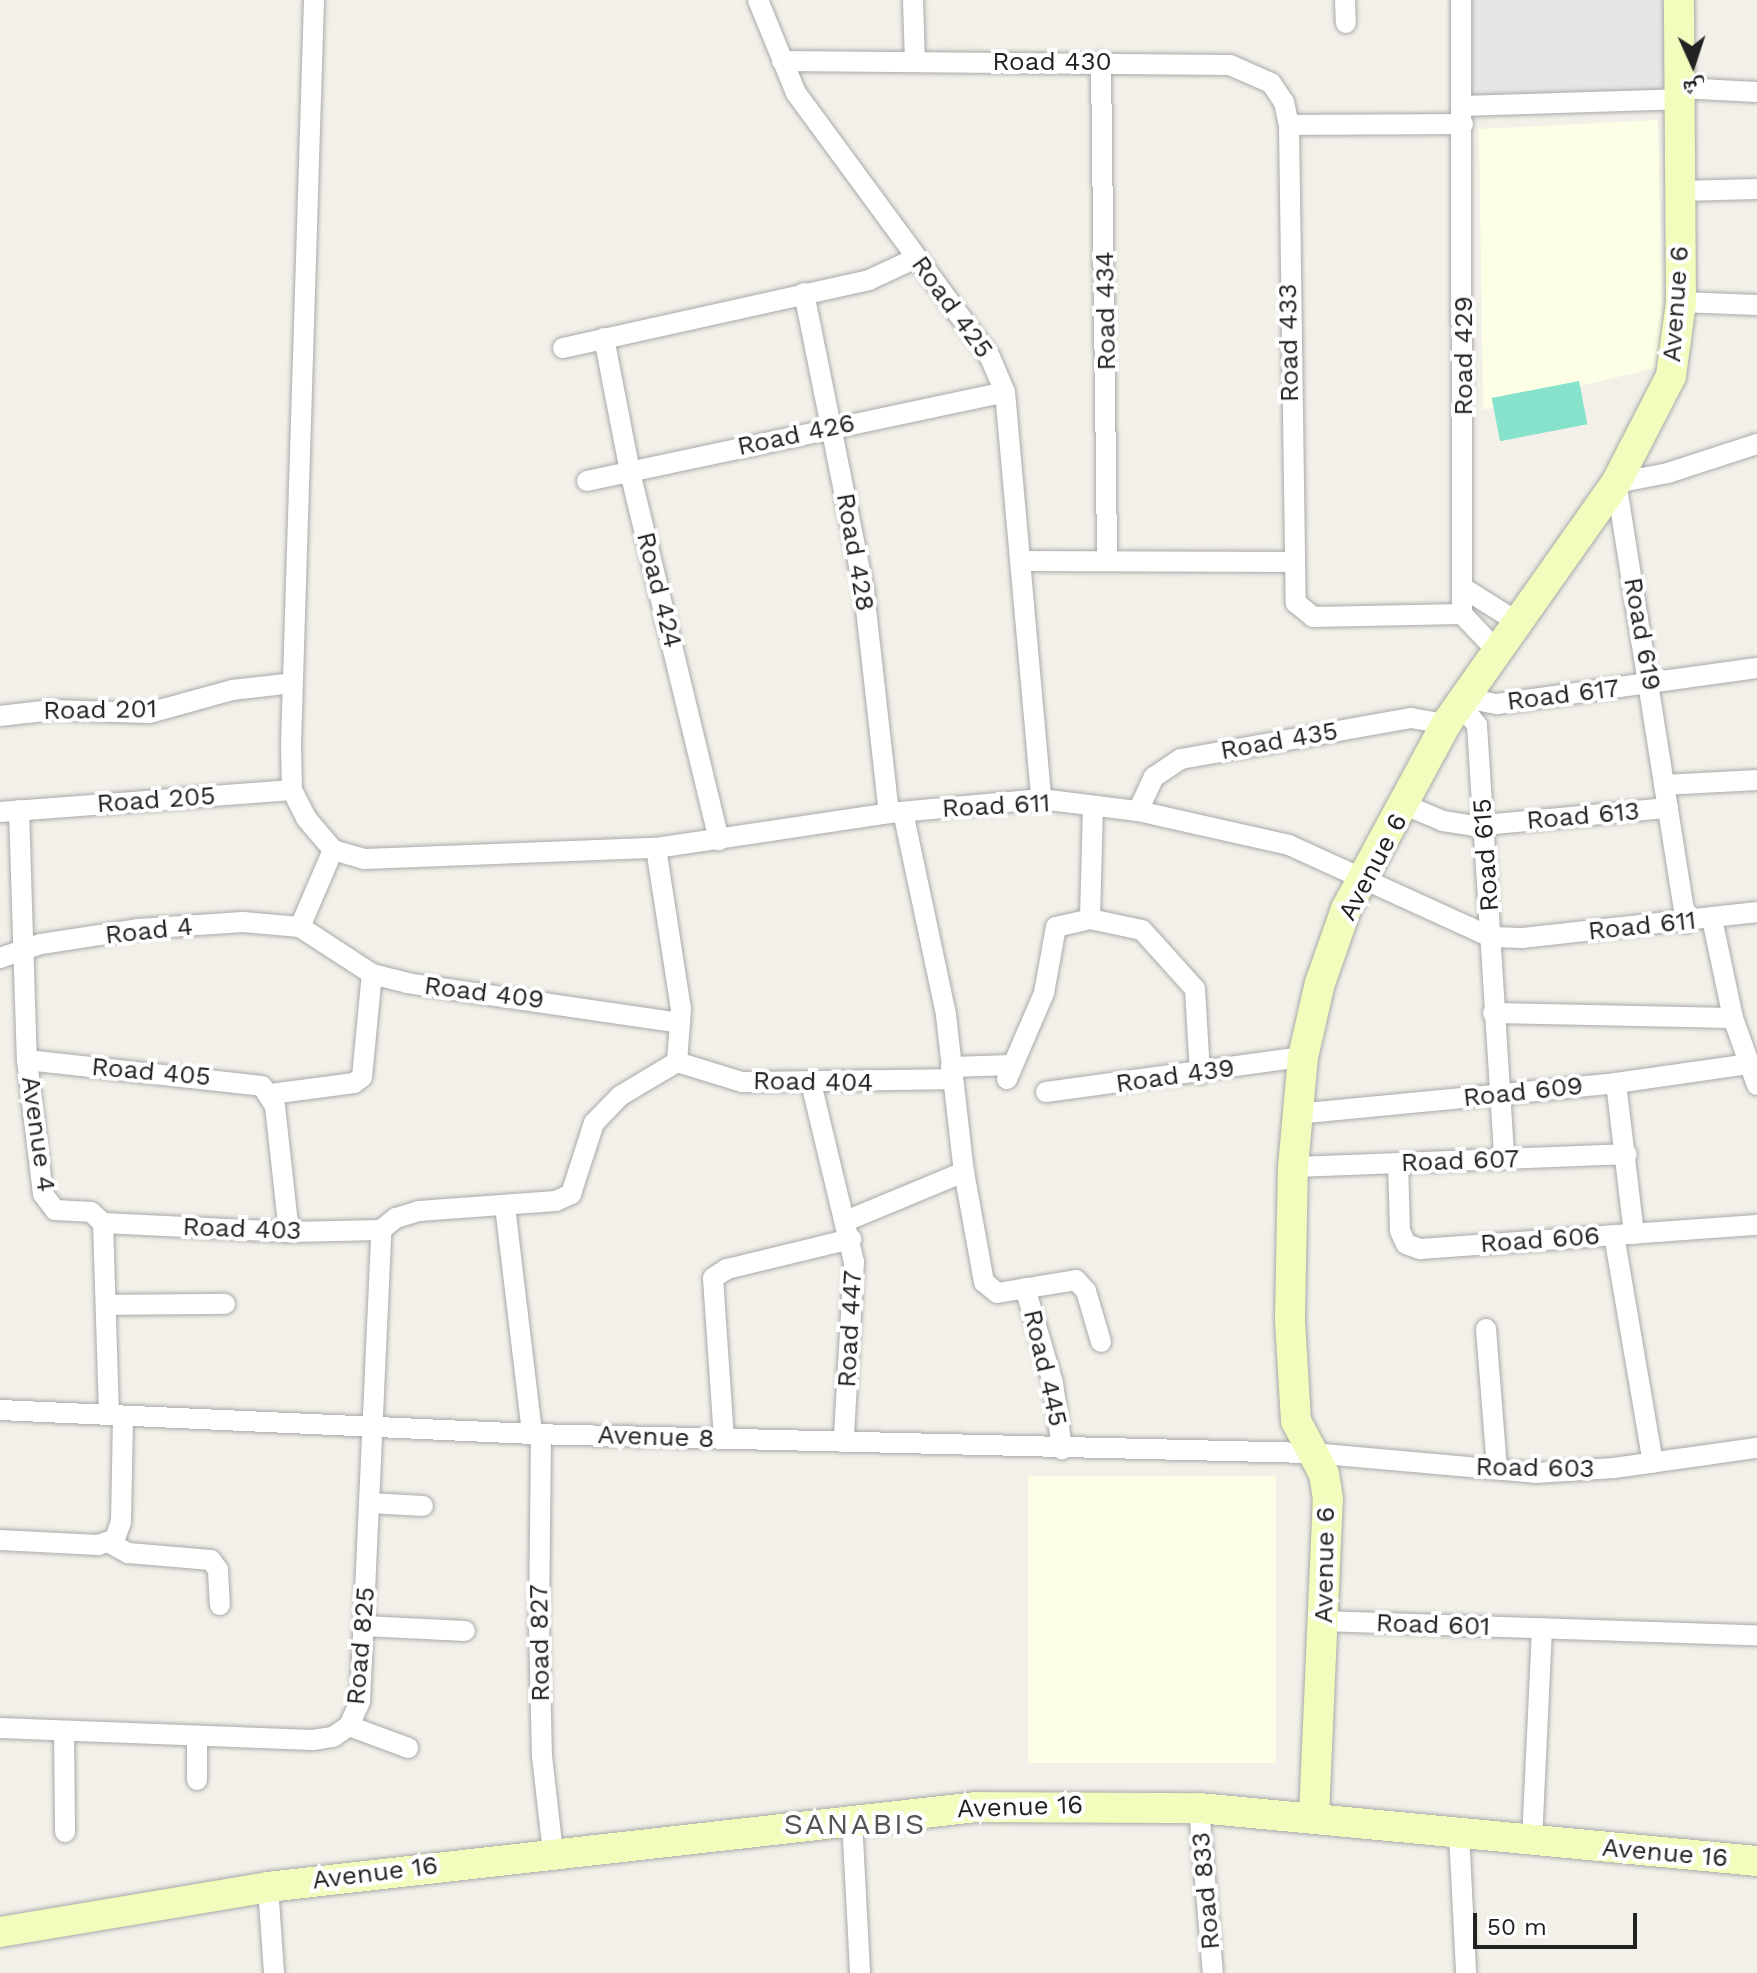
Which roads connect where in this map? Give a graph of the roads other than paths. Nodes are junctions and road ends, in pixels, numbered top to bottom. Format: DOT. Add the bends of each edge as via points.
graph roads {
  1 [pos="314,0"];
  2 [pos="758,0"];
  3 [pos="913,0"];
  4 [pos="1345,0"];
  5 [pos="1461,0"];
  6 [pos="1679,0"];
  7 [pos="1696,0"];
  8 [pos="1346,23"];
  9 [pos="782,61"];
  10 [pos="915,62"];
  11 [pos="1101,62"];
  12 [pos="1680,88"];
  13 [pos="1757,92"];
  14 [pos="1462,115"];
  15 [pos="1289,125"];
  16 [pos="1757,189"];
  17 [pos="1680,191"];
  18 [pos="916,258"];
  19 [pos="804,293"];
  20 [pos="1681,302"];
  21 [pos="1757,305"];
  22 [pos="604,338"];
  23 [pos="563,348"];
  24 [pos="1005,392"];
  25 [pos="832,426"];
  26 [pos="1757,444"];
  27 [pos="630,472"];
  28 [pos="587,481"];
  29 [pos="1616,483"];
  30 [pos="1107,560"];
  31 [pos="1023,561"];
  32 [pos="1293,562"];
  33 [pos="1465,589"];
  34 [pos="1462,614"];
  35 [pos="1519,623"];
  36 [pos="1498,652"];
  37 [pos="1757,668"];
  38 [pos="293,683"];
  39 [pos="1652,684"];
  40 [pos="1457,709"];
  41 [pos="0,716"];
  42 [pos="1757,780"];
  43 [pos="1664,785"];
  44 [pos="292,790"];
  45 [pos="1041,799"];
  46 [pos="1405,805"];
  47 [pos="1093,806"];
  48 [pos="1668,808"];
  49 [pos="10,811"];
  50 [pos="1138,811"];
  51 [pos="896,813"];
  52 [pos="1483,825"];
  53 [pos="719,840"];
  54 [pos="656,848"];
  55 [pos="333,850"];
  56 [pos="1364,882"];
  57 [pos="1757,912"];
  58 [pos="1090,919"];
  59 [pos="1712,919"];
  60 [pos="1686,923"];
  61 [pos="300,927"];
  62 [pos="1491,937"];
  63 [pos="24,952"];
  64 [pos="0,958"];
  65 [pos="372,974"];
  66 [pos="1493,1013"];
  67 [pos="1733,1018"];
  68 [pos="680,1023"];
  69 [pos="1303,1057"];
  70 [pos="27,1060"];
  71 [pos="677,1062"];
  72 [pos="1748,1064"];
  73 [pos="952,1073"];
  74 [pos="1200,1074"];
  75 [pos="811,1083"];
  76 [pos="1616,1083"];
  77 [pos="1757,1085"];
  78 [pos="1046,1092"];
  79 [pos="271,1094"];
  80 [pos="1498,1095"];
  81 [pos="1296,1114"];
  82 [pos="1627,1154"];
  83 [pos="1504,1159"];
  84 [pos="1398,1163"];
  85 [pos="1293,1167"];
  86 [pos="964,1172"];
  87 [pos="505,1206"];
  88 [pos="103,1223"];
  89 [pos="1757,1225"];
  90 [pos="381,1230"];
  91 [pos="848,1230"];
  92 [pos="289,1232"];
  93 [pos="1624,1234"];
  94 [pos="978,1253"];
  95 [pos="1025,1288"];
  96 [pos="225,1304"];
  97 [pos="106,1305"];
  98 [pos="1486,1329"];
  99 [pos="1101,1342"];
  100 [pos="0,1410"];
  101 [pos="116,1416"];
  102 [pos="374,1427"];
  103 [pos="537,1434"];
  104 [pos="844,1438"];
  105 [pos="724,1439"];
  106 [pos="1757,1448"];
  107 [pos="1062,1449"];
  108 [pos="1312,1453"];
  109 [pos="1653,1463"];
  110 [pos="1497,1469"];
  111 [pos="370,1503"];
  112 [pos="423,1506"];
  113 [pos="0,1540"];
  114 [pos="110,1543"];
  115 [pos="220,1605"];
  116 [pos="1324,1621"];
  117 [pos="364,1626"];
  118 [pos="1542,1628"];
  119 [pos="465,1631"];
  120 [pos="1757,1635"];
  121 [pos="349,1726"];
  122 [pos="0,1728"];
  123 [pos="64,1731"];
  124 [pos="197,1736"];
  125 [pos="408,1748"];
  126 [pos="197,1780"];
  127 [pos="1199,1808"];
  128 [pos="1314,1816"];
  129 [pos="852,1819"];
  130 [pos="65,1832"];
  131 [pos="1459,1833"];
  132 [pos="1532,1841"];
  133 [pos="553,1852"];
  134 [pos="1757,1861"];
  135 [pos="268,1887"];
  136 [pos="0,1932"];
  137 [pos="274,1973"];
  138 [pos="860,1973"];
  139 [pos="1213,1973"];
  140 [pos="1466,1973"];
  1 -- 38 [label="street"];
  2 -- 9 [label="street, Road 425"];
  3 -- 10 [label="street"];
  4 -- 8 [label="street"];
  5 -- 14 [label="street, Road 429"];
  6 -- 12 [label="street, Avenue 6" via="1675,47"];
  7 -- 12 [label="street, Avenue 6"];
  9 -- 10 [label="street, Road 430"];
  9 -- 18 [label="street, Road 425" via="796,93"];
  10 -- 11 [label="street, Road 430"];
  11 -- 15 [label="street, Road 430" via="1241,66 1271,83 1284,102"];
  11 -- 30 [label="street, Road 434"];
  12 -- 13 [label="street"];
  12 -- 14 [label="street"];
  12 -- 17 [label="street, Avenue 6"];
  14 -- 15 [label="street"];
  14 -- 33 [label="street, Road 429"];
  15 -- 32 [label="street, Road 433"];
  16 -- 17 [label="street"];
  17 -- 20 [label="street, Avenue 6"];
  18 -- 19 [label="street" via="882,276"];
  18 -- 24 [label="street, Road 425" via="990,357"];
  19 -- 22 [label="street"];
  19 -- 25 [label="street, Road 428"];
  20 -- 21 [label="street"];
  20 -- 29 [label="street, Avenue 6" via="1671,376"];
  22 -- 23 [label="street"];
  22 -- 27 [label="street, Road 424"];
  24 -- 25 [label="street, Road 426"];
  24 -- 31 [label="street, Road 425"];
  25 -- 27 [label="street, Road 426"];
  25 -- 51 [label="street, Road 428" via="864,591"];
  26 -- 29 [label="street" via="1668,473"];
  27 -- 28 [label="street, Road 426"];
  27 -- 53 [label="street, Road 424"];
  29 -- 35 [label="street, Avenue 6"];
  29 -- 39 [label="street, Road 619"];
  30 -- 31 [label="street"];
  30 -- 32 [label="street"];
  31 -- 45 [label="street, Road 425"];
  32 -- 34 [label="street, Road 433" via="1296,603 1313,617"];
  33 -- 34 [label="street, Road 429"];
  33 -- 35 [label="street"];
  34 -- 36 [label="street"];
  35 -- 36 [label="street, Avenue 6"];
  36 -- 40 [label="street, Avenue 6"];
  37 -- 39 [label="street, Road 617"];
  38 -- 41 [label="street, Road 201" via="232,690 149,713 52,710"];
  38 -- 44 [label="street"];
  39 -- 40 [label="street, Road 617"];
  39 -- 43 [label="street, Road 619"];
  40 -- 46 [label="street, Avenue 6"];
  40 -- 50 [label="street, Road 435" via="1181,759 1154,777"];
  40 -- 52 [label="street, Road 615" via="1472,712 1477,725"];
  42 -- 43 [label="street"];
  43 -- 48 [label="street, Road 619"];
  44 -- 49 [label="street, Road 205"];
  44 -- 55 [label="street" via="306,818"];
  45 -- 47 [label="street, Road 611"];
  45 -- 51 [label="street, Road 611"];
  46 -- 52 [label="street, Road 613" via="1453,824"];
  46 -- 56 [label="street, Avenue 6"];
  47 -- 50 [label="street, Road 611"];
  47 -- 58 [label="street"];
  48 -- 52 [label="street, Road 613"];
  48 -- 60 [label="street, Road 619"];
  49 -- 63 [label="street, Road 205"];
  50 -- 56 [label="street, Road 611" via="1289,845"];
  51 -- 53 [label="street, Road 611"];
  51 -- 73 [label="street, Road 428" via="946,1015"];
  52 -- 62 [label="street, Road 615"];
  53 -- 54 [label="street, Road 611"];
  54 -- 55 [label="street, Road 611" via="365,859"];
  54 -- 68 [label="street"];
  55 -- 61 [label="street"];
  56 -- 62 [label="street, Road 611"];
  56 -- 69 [label="street, Avenue 6" via="1346,909 1320,983"];
  57 -- 59 [label="street, Road 611"];
  58 -- 73 [label="street, Road 404" via="1056,927 1044,993 1010,1072"];
  58 -- 74 [label="street" via="1142,930 1195,989"];
  59 -- 60 [label="street, Road 611"];
  59 -- 67 [label="street"];
  60 -- 62 [label="street, Road 611"];
  61 -- 63 [label="street, Road 4" via="243,922 138,929 41,944"];
  61 -- 65 [label="street, Road 409"];
  62 -- 66 [label="street, Road 615"];
  63 -- 64 [label="street, Road 4"];
  63 -- 70 [label="street, Avenue 4"];
  65 -- 68 [label="street, Road 409"];
  65 -- 79 [label="street, Road 405" via="362,1077 354,1083"];
  66 -- 67 [label="street"];
  66 -- 80 [label="street, Road 615"];
  67 -- 72 [label="street"];
  68 -- 71 [label="street"];
  69 -- 74 [label="street, Road 439"];
  69 -- 81 [label="street, Avenue 6"];
  70 -- 79 [label="street, Road 405" via="250,1081"];
  70 -- 88 [label="street, Avenue 4" via="44,1199 55,1210 91,1212"];
  71 -- 75 [label="street, Road 404" via="742,1082"];
  71 -- 87 [label="street, Road 403" via="620,1096 594,1123 571,1194 556,1201"];
  72 -- 76 [label="street, Road 609"];
  72 -- 77 [label="street"];
  73 -- 75 [label="street, Road 404"];
  73 -- 86 [label="street, Road 428"];
  74 -- 78 [label="street, Road 439"];
  75 -- 91 [label="street, Road 447"];
  76 -- 80 [label="street, Road 609"];
  76 -- 82 [label="street"];
  79 -- 92 [label="street"];
  80 -- 81 [label="street, Road 609"];
  80 -- 83 [label="street, Road 615"];
  81 -- 85 [label="street, Avenue 6"];
  82 -- 83 [label="street, Road 607"];
  82 -- 93 [label="street"];
  83 -- 84 [label="street, Road 607"];
  84 -- 85 [label="street, Road 607"];
  84 -- 93 [label="street, Road 606" via="1400,1231 1406,1244 1420,1249"];
  85 -- 108 [label="street, Avenue 6" via="1290,1319 1296,1421"];
  86 -- 91 [label="street"];
  86 -- 94 [label="street, Road 428"];
  87 -- 90 [label="street, Road 403" via="419,1211"];
  87 -- 103 [label="street"];
  88 -- 92 [label="street, Road 403"];
  88 -- 97 [label="street"];
  89 -- 93 [label="street, Road 606"];
  90 -- 92 [label="street, Road 403"];
  90 -- 102 [label="street"];
  91 -- 104 [label="street, Road 447"];
  91 -- 105 [label="street" via="713,1278"];
  93 -- 109 [label="street"];
  94 -- 95 [label="street, Road 445" via="984,1282 992,1291"];
  95 -- 99 [label="street, Road 445" via="1071,1279 1081,1282"];
  95 -- 107 [label="street, Road 445" via="1053,1383"];
  96 -- 97 [label="street"];
  97 -- 101 [label="street"];
  98 -- 110 [label="street"];
  100 -- 101 [label="street, Avenue 8"];
  101 -- 102 [label="street, Avenue 8"];
  101 -- 114 [label="street" via="121,1528"];
  102 -- 103 [label="street, Avenue 8"];
  102 -- 111 [label="street, Road 825"];
  103 -- 105 [label="street, Avenue 8"];
  103 -- 133 [label="street, Road 827" via="542,1756"];
  104 -- 105 [label="street, Avenue 8"];
  104 -- 107 [label="street, Avenue 8"];
  106 -- 109 [label="street, Road 603"];
  107 -- 108 [label="street, Avenue 8"];
  108 -- 110 [label="street, Road 603"];
  108 -- 116 [label="street, Avenue 6" via="1324,1474 1328,1499"];
  109 -- 110 [label="street, Road 603" via="1575,1472"];
  111 -- 112 [label="street"];
  111 -- 117 [label="street, Road 825"];
  113 -- 114 [label="street"];
  114 -- 115 [label="street" via="128,1553 211,1560 218,1570"];
  116 -- 118 [label="street, Road 601"];
  116 -- 128 [label="street, Avenue 6"];
  117 -- 119 [label="street"];
  117 -- 121 [label="street, Road 825" via="360,1701"];
  118 -- 120 [label="street, Road 601"];
  118 -- 132 [label="street"];
  121 -- 124 [label="street, Road 825" via="323,1740"];
  121 -- 125 [label="street"];
  122 -- 123 [label="street, Road 825"];
  123 -- 124 [label="street, Road 825"];
  123 -- 130 [label="street"];
  124 -- 126 [label="street"];
  127 -- 128 [label="street, Avenue 16"];
  127 -- 129 [label="street, Avenue 16" via="1046,1804"];
  127 -- 139 [label="street, Road 833"];
  128 -- 131 [label="street, Avenue 16"];
  129 -- 133 [label="street, Avenue 16"];
  129 -- 138 [label="street"];
  131 -- 132 [label="street, Avenue 16"];
  131 -- 140 [label="street"];
  132 -- 134 [label="street, Avenue 16"];
  133 -- 135 [label="street, Avenue 16"];
  135 -- 136 [label="street, Avenue 16"];
  135 -- 137 [label="street"];
}
